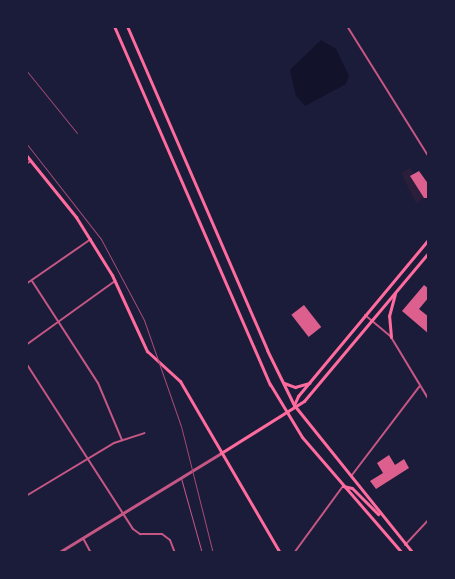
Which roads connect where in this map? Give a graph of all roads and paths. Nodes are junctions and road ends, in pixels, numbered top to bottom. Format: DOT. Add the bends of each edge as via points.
graph roads {
  1 [pos="114,26"];
  2 [pos="127,26"];
  3 [pos="347,26"];
  4 [pos="26,155"];
  5 [pos="429,158"];
  6 [pos="31,160"];
  7 [pos="26,164"];
  8 [pos="429,239"];
  9 [pos="90,240"];
  10 [pos="429,252"];
  11 [pos="32,280"];
  12 [pos="115,281"];
  13 [pos="26,284"];
  14 [pos="395,293"];
  15 [pos="365,314"];
  16 [pos="372,320"];
  17 [pos="59,321"];
  18 [pos="391,337"];
  19 [pos="26,345"];
  20 [pos="26,363"];
  21 [pos="281,381"];
  22 [pos="309,383"];
  23 [pos="419,387"];
  24 [pos="429,400"];
  25 [pos="294,405"];
  26 [pos="286,412"];
  27 [pos="144,433"];
  28 [pos="122,440"];
  29 [pos="221,453"];
  30 [pos="88,458"];
  31 [pos="181,477"];
  32 [pos="350,477"];
  33 [pos="343,486"];
  34 [pos="26,496"];
  35 [pos="123,514"];
  36 [pos="429,519"];
  37 [pos="389,524"];
  38 [pos="82,538"];
  39 [pos="406,545"];
  40 [pos="400,552"];
  41 [pos="58,553"];
  42 [pos="91,553"];
  43 [pos="175,553"];
  44 [pos="202,553"];
  45 [pos="280,553"];
  46 [pos="294,553"];
  47 [pos="412,553"];
  1 -- 26 [label="main road" via="261,366"];
  2 -- 21 [label="main road"];
  3 -- 5 [label="street"];
  4 -- 6 [label="main road"];
  6 -- 7 [label="street"];
  6 -- 9 [label="main road"];
  8 -- 15 [label="main road"];
  9 -- 11 [label="street"];
  9 -- 12 [label="main road"];
  10 -- 14 [label="main road"];
  11 -- 13 [label="street"];
  11 -- 17 [label="street"];
  12 -- 17 [label="street"];
  12 -- 29 [label="main road" via="147,351 180,381"];
  14 -- 16 [label="main road"];
  14 -- 18 [label="main road" via="388,316"];
  15 -- 16 [label="street"];
  15 -- 22 [label="main road"];
  16 -- 18 [label="street"];
  16 -- 25 [label="main road" via="304,401"];
  17 -- 19 [label="street"];
  17 -- 28 [label="street" via="98,383"];
  18 -- 23 [label="street"];
  20 -- 30 [label="street"];
  21 -- 22 [label="main road" via="295,387"];
  21 -- 25 [label="main road"];
  22 -- 25 [label="main road"];
  23 -- 24 [label="street"];
  23 -- 32 [label="street"];
  25 -- 26 [label="main road"];
  25 -- 32 [label="main road"];
  26 -- 29 [label="main road"];
  26 -- 33 [label="main road"];
  27 -- 28 [label="street"];
  28 -- 30 [label="street"];
  29 -- 31 [label="street"];
  29 -- 45 [label="main road"];
  30 -- 34 [label="street"];
  30 -- 35 [label="street"];
  31 -- 35 [label="street"];
  31 -- 44 [label="lane"];
  32 -- 37 [label="main road"];
  33 -- 37 [label="main road" via="352,488"];
  33 -- 40 [label="main road"];
  33 -- 46 [label="street"];
  35 -- 38 [label="street"];
  35 -- 43 [label="street" via="136,532 158,532 166,536"];
  36 -- 39 [label="street"];
  37 -- 39 [label="main road"];
  38 -- 41 [label="street"];
  38 -- 42 [label="street"];
  39 -- 47 [label="main road"];
}
